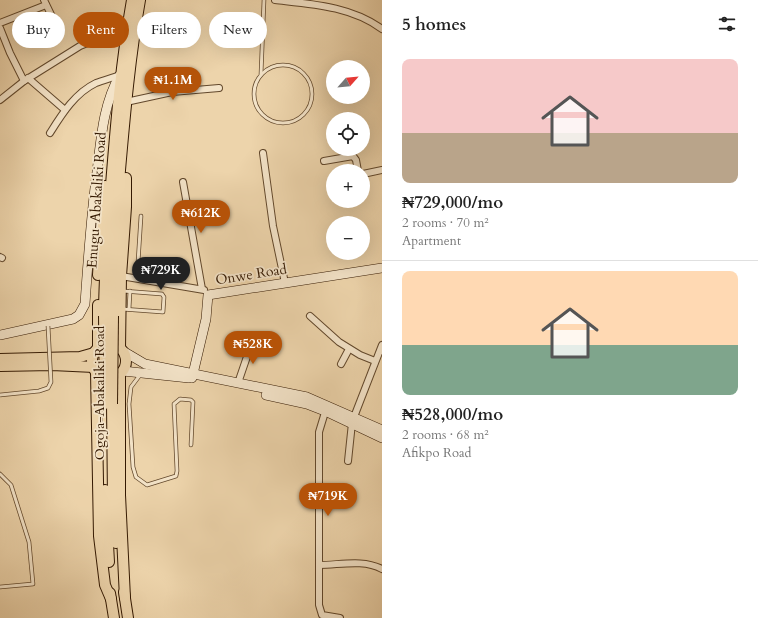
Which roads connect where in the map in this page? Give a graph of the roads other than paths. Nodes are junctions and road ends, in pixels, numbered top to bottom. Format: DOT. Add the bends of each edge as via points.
graph roads {
  1 [pos="132,0"];
  2 [pos="140,0"];
  3 [pos="264,0"];
  4 [pos="275,0"];
  5 [pos="45,3"];
  6 [pos="50,12"];
  7 [pos="129,18"];
  8 [pos="0,23"];
  9 [pos="0,28"];
  10 [pos="382,28"];
  11 [pos="2,39"];
  12 [pos="77,48"];
  13 [pos="124,48"];
  14 [pos="120,75"];
  15 [pos="261,75"];
  16 [pos="26,79"];
  17 [pos="219,88"];
  18 [pos="0,100"];
  19 [pos="126,102"];
  20 [pos="65,110"];
  21 [pos="119,127"];
  22 [pos="50,133"];
  23 [pos="263,153"];
  24 [pos="324,162"];
  25 [pos="357,164"];
  26 [pos="121,166"];
  27 [pos="382,170"];
  28 [pos="370,173"];
  29 [pos="183,182"];
  30 [pos="141,216"];
  31 [pos="382,268"];
  32 [pos="121,276"];
  33 [pos="137,278"];
  34 [pos="285,283"];
  35 [pos="125,291"];
  36 [pos="205,292"];
  37 [pos="125,309"];
  38 [pos="108,316"];
  39 [pos="310,316"];
  40 [pos="48,326"];
  41 [pos="0,335"];
  42 [pos="252,342"];
  43 [pos="382,345"];
  44 [pos="349,349"];
  45 [pos="122,350"];
  46 [pos="96,351"];
  47 [pos="0,359"];
  48 [pos="26,361"];
  49 [pos="375,361"];
  50 [pos="341,364"];
  51 [pos="0,366"];
  52 [pos="95,370"];
  53 [pos="122,372"];
  54 [pos="142,372"];
  55 [pos="193,376"];
  56 [pos="238,382"];
  57 [pos="0,395"];
  58 [pos="109,404"];
  59 [pos="326,408"];
  60 [pos="353,420"];
  61 [pos="382,430"];
  62 [pos="382,438"];
  63 [pos="191,445"];
  64 [pos="348,461"];
  65 [pos="0,474"];
  66 [pos="319,565"];
  67 [pos="382,569"];
  68 [pos="0,587"];
  69 [pos="125,598"];
  70 [pos="111,599"];
  71 [pos="114,618"];
  72 [pos="128,618"];
  73 [pos="340,618"];
  1 -- 7 [label="main road, Enugu-Abakaliki Road"];
  2 -- 19 [label="main road, Enugu-Abakaliki Road" via="132,41"];
  3 -- 15 [label="lane"];
  4 -- 10 [label="street" via="353,13"];
  5 -- 6 [label="street"];
  5 -- 8 [label="street"];
  9 -- 11 [label="street"];
  11 -- 16 [label="street"];
  12 -- 16 [label="street"];
  13 -- 14 [label="main road, Enugu-Abakaliki Road"];
  14 -- 20 [label="street" via="86,90"];
  14 -- 21 [label="main road, Enugu-Abakaliki Road"];
  14 -- 40 [label="main road" via="112,89 102,124 85,304 73,320"];
  15 -- 15 [label="lane" via="254,92 255,102 263,114 275,122 284,123 294,121 306,113 311,105 313,91 310,81 301,70 278,65"];
  16 -- 18 [label="street"];
  16 -- 20 [label="street"];
  17 -- 19 [label="street" via="172,92"];
  19 -- 21 [label="main road, Enugu-Abakaliki Road"];
  20 -- 22 [label="street"];
  21 -- 26 [label="main road, Enugu-Abakaliki Road"];
  21 -- 32 [label="main road" via="126,146 126,207"];
  21 -- 38 [label="main road, Enugu-Abakaliki Road" via="104,278"];
  21 -- 46 [label="main road" via="102,203"];
  23 -- 34 [label="street" via="273,226"];
  24 -- 25 [label="street" via="352,156"];
  26 -- 38 [label="main road, Ogoja-Abakaliki Road"];
  27 -- 28 [label="street"];
  29 -- 36 [label="street"];
  30 -- 33 [label="lane"];
  31 -- 34 [label="main road, Onwe Road"];
  32 -- 33 [label="street"];
  32 -- 35 [label="main road"];
  33 -- 36 [label="street"];
  34 -- 36 [label="main road, Onwe Road"];
  35 -- 37 [label="main road"];
  35 -- 37 [label="lane" via="162,294 164,310 160,313"];
  36 -- 55 [label="main road, Onwe Road" via="206,319"];
  37 -- 45 [label="main road"];
  38 -- 58 [label="main road, Ogoja-Abakaliki Road, bridge"];
  39 -- 44 [label="street"];
  40 -- 41 [label="main road"];
  40 -- 57 [label="lane, bridge" via="51,382 48,388"];
  42 -- 56 [label="street"];
  43 -- 49 [label="street"];
  44 -- 49 [label="street"];
  44 -- 50 [label="street"];
  45 -- 46 [label="main road" via="116,345 106,344"];
  45 -- 53 [label="main road" via="126,361"];
  45 -- 55 [label="main road" via="145,364"];
  46 -- 48 [label="main road" via="80,357"];
  46 -- 52 [label="main road" via="93,358"];
  47 -- 48 [label="main road"];
  48 -- 51 [label="main road"];
  48 -- 52 [label="main road"];
  49 -- 60 [label="street"];
  52 -- 53 [label="main road" via="108,378"];
  52 -- 70 [label="main road" via="99,536 105,584"];
  53 -- 54 [label="main road"];
  53 -- 69 [label="main road" via="120,495"];
  54 -- 55 [label="main road"];
  54 -- 63 [label="lane" via="131,387 129,404 133,467 136,477 147,485 176,476 174,404 180,399 193,402"];
  55 -- 56 [label="main road"];
  55 -- 59 [label="main road"];
  56 -- 59 [label="main road" via="307,397"];
  58 -- 69 [label="main road, Ogoja-Abakaliki Road" via="114,515 120,580"];
  58 -- 70 [label="main road, Ogoja-Abakaliki Road" via="106,512"];
  59 -- 60 [label="main road"];
  59 -- 66 [label="street" via="319,432"];
  60 -- 61 [label="main road"];
  60 -- 62 [label="main road"];
  60 -- 64 [label="street"];
  65 -- 68 [label="lane" via="11,485 29,542 33,572 33,584"];
  66 -- 67 [label="street" via="361,562"];
  66 -- 73 [label="street" via="319,611 322,615"];
  69 -- 72 [label="main road, Ogoja-Abakaliki Road"];
  70 -- 71 [label="main road, Ogoja-Abakaliki Road"];
}
